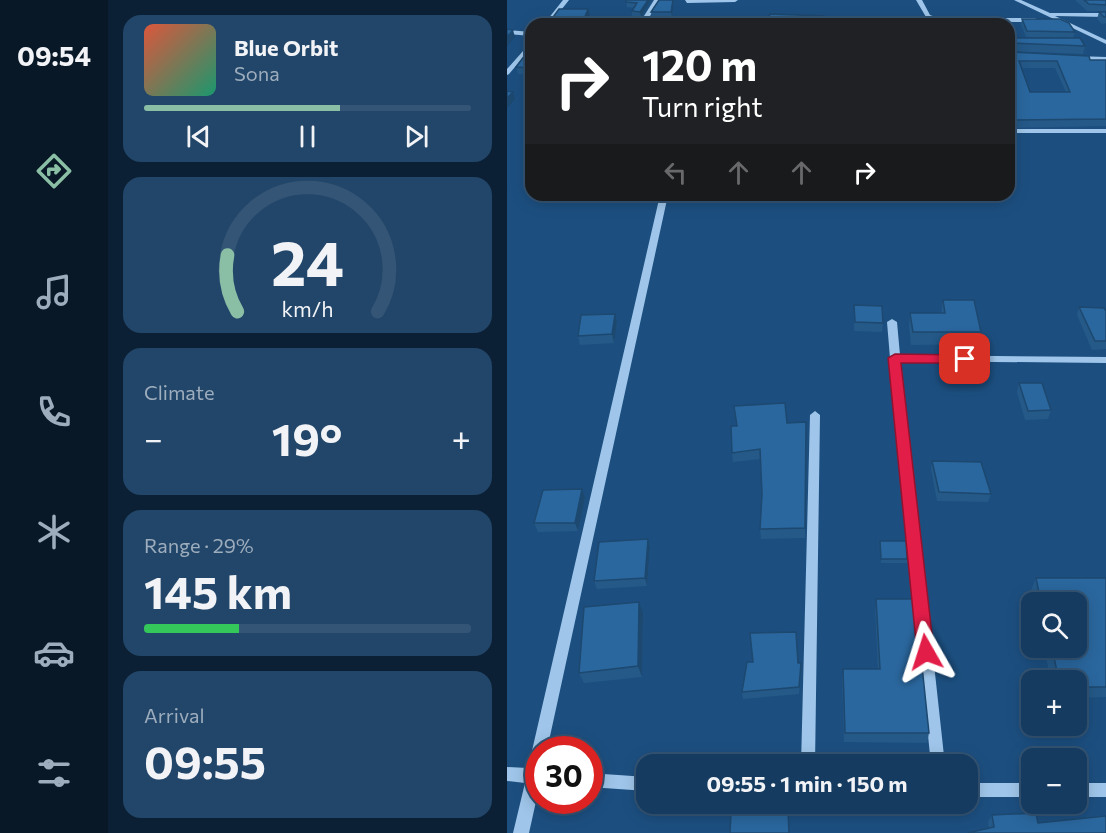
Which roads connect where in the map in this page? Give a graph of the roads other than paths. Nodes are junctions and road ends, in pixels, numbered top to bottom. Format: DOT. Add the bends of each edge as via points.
graph roads {
  1 [pos="566,0"];
  2 [pos="657,0"];
  3 [pos="715,0"];
  4 [pos="735,0"];
  5 [pos="919,0"];
  6 [pos="1017,0"];
  7 [pos="687,1"];
  8 [pos="1049,14"];
  9 [pos="1106,15"];
  10 [pos="552,18"];
  11 [pos="646,18"];
  12 [pos="932,18"];
  13 [pos="1015,20"];
  14 [pos="1060,20"];
  15 [pos="507,32"];
  16 [pos="525,34"];
  17 [pos="1085,42"];
  18 [pos="1106,42"];
  19 [pos="525,51"];
  20 [pos="1063,57"];
  21 [pos="1106,59"];
  22 [pos="507,73"];
  23 [pos="1015,131"];
  24 [pos="1106,131"];
  25 [pos="663,201"];
  26 [pos="892,322"];
  27 [pos="895,358"];
  28 [pos="1106,360"];
  29 [pos="815,415"];
  30 [pos="544,736"];
  31 [pos="808,754"];
  32 [pos="936,754"];
  33 [pos="507,774"];
  34 [pos="525,775"];
  35 [pos="603,781"];
  36 [pos="636,783"];
  37 [pos="978,790"];
  38 [pos="1021,790"];
  39 [pos="1087,790"];
  40 [pos="1106,790"];
  41 [pos="526,814"];
  42 [pos="521,833"];
  1 -- 10 [label="street"];
  2 -- 11 [label="street"];
  3 -- 4 [label="street"];
  3 -- 7 [label="street"];
  5 -- 12 [label="street"];
  6 -- 8 [label="street"];
  8 -- 9 [label="street"];
  8 -- 14 [label="street"];
  13 -- 14 [label="street"];
  14 -- 18 [label="street"];
  15 -- 16 [label="street"];
  17 -- 18 [label="street"];
  19 -- 22 [label="street"];
  20 -- 21 [label="street"];
  23 -- 24 [label="street"];
  25 -- 30 [label="street"];
  26 -- 27 [label="street"];
  27 -- 28 [label="street"];
  27 -- 32 [label="street"];
  29 -- 31 [label="street"];
  33 -- 34 [label="street"];
  35 -- 36 [label="street"];
  37 -- 38 [label="street"];
  39 -- 40 [label="street"];
  41 -- 42 [label="street"];
}
